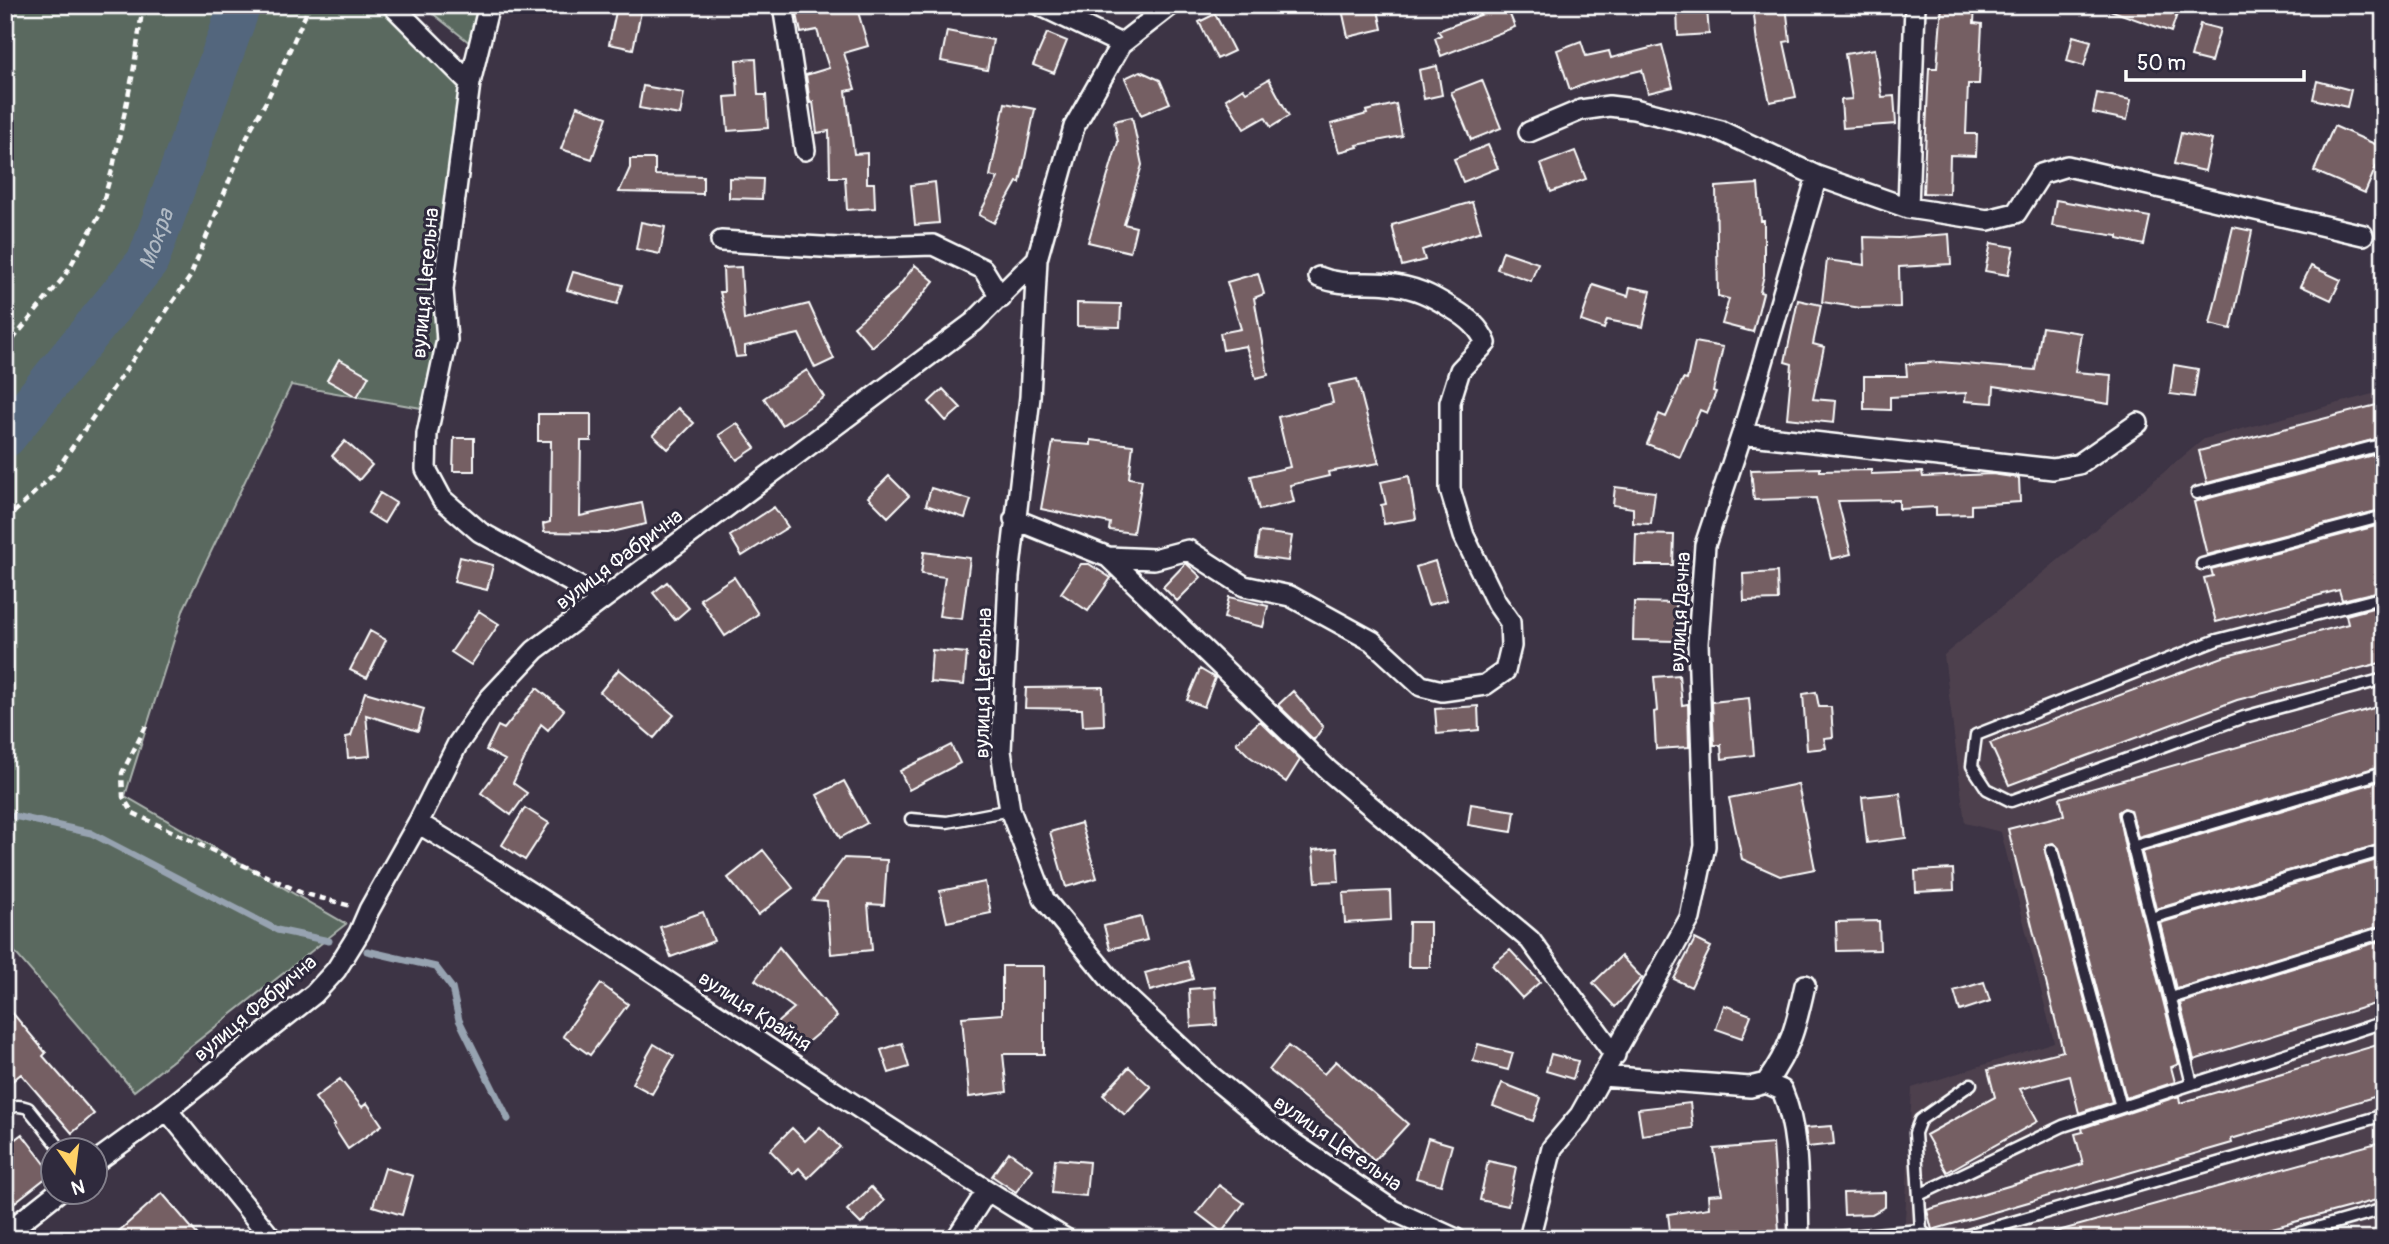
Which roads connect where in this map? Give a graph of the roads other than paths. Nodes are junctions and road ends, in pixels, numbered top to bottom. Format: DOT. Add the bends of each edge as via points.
graph roads {
  1 [pos="392,5"];
  2 [pos="489,5"];
  3 [pos="783,5"];
  4 [pos="1039,5"];
  5 [pos="1171,5"];
  6 [pos="1915,5"];
  7 [pos="1121,44"];
  8 [pos="470,83"];
  9 [pos="1529,132"];
  10 [pos="805,150"];
  11 [pos="1818,176"];
  12 [pos="1908,208"];
  13 [pos="2363,236"];
  14 [pos="721,241"];
  15 [pos="1037,259"];
  16 [pos="1319,277"];
  17 [pos="1001,298"];
  18 [pos="2138,423"];
  19 [pos="1742,435"];
  20 [pos="2384,444"];
  21 [pos="2197,493"];
  22 [pos="2384,516"];
  23 [pos="1014,519"];
  24 [pos="1108,557"];
  25 [pos="2202,564"];
  26 [pos="2384,597"];
  27 [pos="602,599"];
  28 [pos="2384,680"];
  29 [pos="2384,772"];
  30 [pos="1010,810"];
  31 [pos="2124,815"];
  32 [pos="911,819"];
  33 [pos="418,823"];
  34 [pos="2132,847"];
  35 [pos="2052,850"];
  36 [pos="2384,850"];
  37 [pos="2151,918"];
  38 [pos="2384,932"];
  39 [pos="1805,985"];
  40 [pos="2171,998"];
  41 [pos="2384,1022"];
  42 [pos="1615,1055"];
  43 [pos="1602,1076"];
  44 [pos="1766,1083"];
  45 [pos="1971,1084"];
  46 [pos="2192,1084"];
  47 [pos="2121,1107"];
  48 [pos="167,1110"];
  49 [pos="5,1111"];
  50 [pos="2384,1115"];
  51 [pos="51,1136"];
  52 [pos="108,1153"];
  53 [pos="986,1191"];
  54 [pos="1919,1195"];
  55 [pos="40,1206"];
  56 [pos="2384,1209"];
  57 [pos="1921,1230"];
  58 [pos="5,1234"];
  59 [pos="272,1239"];
  60 [pos="956,1239"];
  61 [pos="1066,1239"];
  62 [pos="1456,1239"];
  63 [pos="1529,1239"];
  64 [pos="1799,1239"];
  65 [pos="1813,1239"];
  66 [pos="1930,1239"];
  67 [pos="1954,1239"];
  68 [pos="2278,1239"];
  1 -- 8 [label="street"];
  2 -- 8 [label="street, вулиця Цегельна"];
  3 -- 10 [label="street"];
  4 -- 7 [label="street"];
  5 -- 7 [label="street, вулиця Фабрична"];
  6 -- 12 [label="street"];
  7 -- 15 [label="street, вулиця Фабрична" via="1074,127"];
  8 -- 27 [label="street, вулиця Цегельна" via="443,289 447,340 427,434 426,470 442,499 480,532"];
  9 -- 11 [label="street" via="1581,110 1634,109 1721,131"];
  11 -- 12 [label="street"];
  11 -- 19 [label="street, вулиця Дачна"];
  12 -- 13 [label="street" via="1988,220 2016,213 2041,174 2067,166"];
  14 -- 17 [label="street" via="838,248 933,245 983,269"];
  15 -- 17 [label="street, вулиця Фабрична"];
  15 -- 23 [label="street, вулиця Цегельна" via="1030,397"];
  16 -- 24 [label="street" via="1335,283 1423,290 1480,329 1486,343 1460,370 1450,402 1450,489 1464,536 1510,622 1505,671 1485,685 1442,691 1421,686 1372,641 1290,596 1244,586 1188,550 1154,559"];
  17 -- 27 [label="street, вулиця Фабрична" via="898,381"];
  18 -- 19 [label="street" via="2079,464 2053,469"];
  19 -- 42 [label="street, вулиця Дачна" via="1705,545 1698,643 1705,846 1693,906"];
  20 -- 21 [label="lane"];
  22 -- 25 [label="lane"];
  23 -- 24 [label="street"];
  23 -- 30 [label="street, вулиця Цегельна" via="1001,751"];
  24 -- 42 [label="street" via="1329,771 1530,940"];
  26 -- 28 [label="lane" via="2217,640 1976,735 1972,766 1987,789 2011,801 2244,717"];
  27 -- 33 [label="street, вулиця Фабрична" via="535,650 489,699 457,745"];
  29 -- 34 [label="lane"];
  30 -- 32 [label="lane" via="947,822"];
  30 -- 62 [label="street, вулиця Цегельна" via="1044,899 1119,989 1211,1076 1289,1140 1394,1211"];
  31 -- 34 [label="lane"];
  33 -- 48 [label="street, вулиця Фабрична" via="336,970 319,989"];
  33 -- 53 [label="street, вулиця Крайня" via="621,950"];
  34 -- 37 [label="lane"];
  35 -- 47 [label="lane"];
  36 -- 37 [label="lane"];
  37 -- 40 [label="lane"];
  38 -- 40 [label="lane"];
  39 -- 44 [label="street" via="1795,1032"];
  40 -- 46 [label="lane"];
  41 -- 46 [label="lane"];
  42 -- 43 [label="street, вулиця Дачна"];
  43 -- 44 [label="street" via="1750,1087"];
  43 -- 63 [label="street, вулиця Дачна" via="1580,1115 1552,1148"];
  44 -- 64 [label="street" via="1782,1090 1787,1102"];
  45 -- 54 [label="lane" via="1920,1120 1915,1133"];
  46 -- 47 [label="lane"];
  47 -- 54 [label="lane" via="2063,1126"];
  48 -- 52 [label="street, вулиця Фабрична"];
  48 -- 59 [label="street"];
  49 -- 51 [label="lane" via="21,1105 28,1108"];
  50 -- 67 [label="lane"];
  53 -- 60 [label="street"];
  53 -- 61 [label="street, вулиця Крайня"];
  54 -- 57 [label="lane"];
  55 -- 58 [label="street"];
  56 -- 68 [label="lane"];
  57 -- 65 [label="lane"];
  57 -- 66 [label="lane"];
}
